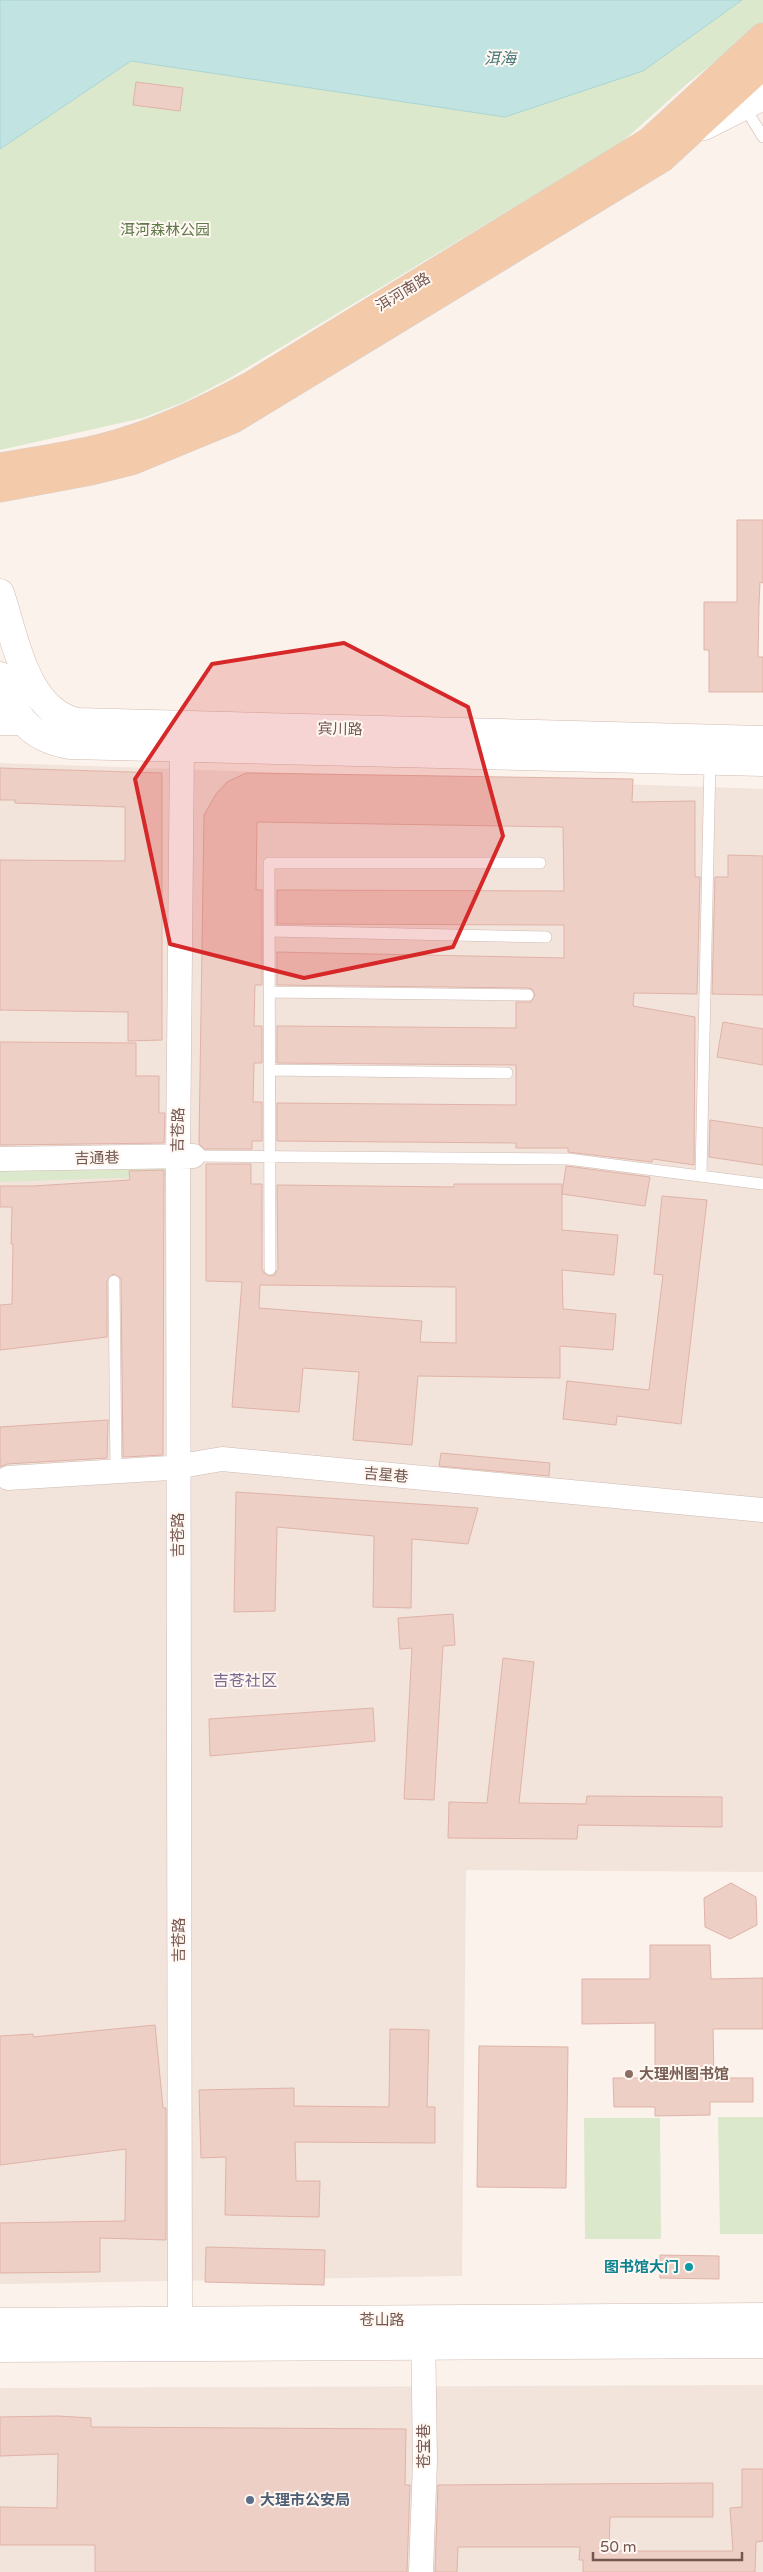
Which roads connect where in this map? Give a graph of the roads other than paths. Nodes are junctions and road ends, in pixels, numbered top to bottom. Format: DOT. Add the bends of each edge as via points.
graph roads {
  1 [pos="763,38"];
  2 [pos="763,65"];
  3 [pos="753,100"];
  4 [pos="689,134"];
  5 [pos="763,137"];
  6 [pos="0,467"];
  7 [pos="0,488"];
  8 [pos="0,593"];
  9 [pos="0,676"];
  10 [pos="12,723"];
  11 [pos="763,740"];
  12 [pos="189,748"];
  13 [pos="710,761"];
  14 [pos="763,762"];
  15 [pos="540,863"];
  16 [pos="270,931"];
  17 [pos="546,937"];
  18 [pos="270,992"];
  19 [pos="528,995"];
  20 [pos="270,1070"];
  21 [pos="507,1073"];
  22 [pos="270,1155"];
  23 [pos="186,1156"];
  24 [pos="0,1159"];
  25 [pos="701,1175"];
  26 [pos="763,1184"];
  27 [pos="270,1270"];
  28 [pos="114,1281"];
  29 [pos="186,1465"];
  30 [pos="116,1471"];
  31 [pos="8,1478"];
  32 [pos="763,1510"];
  33 [pos="763,2317"];
  34 [pos="188,2321"];
  35 [pos="0,2322"];
  36 [pos="423,2333"];
  37 [pos="763,2344"];
  38 [pos="0,2348"];
  39 [pos="421,2572"];
  1 -- 6 [label="main road, 洱河南路" via="650,141 252,385 193,414 124,441"];
  2 -- 4 [label="main road, 洱河南路"];
  3 -- 4 [label="main road"];
  3 -- 5 [label="lane"];
  4 -- 7 [label="main road, 洱河南路" via="662,158 234,419 131,461"];
  8 -- 11 [label="main road, 宾川路" via="26,673 36,693 52,712 77,722"];
  9 -- 10 [label="main road, 宾川路" via="12,703"];
  10 -- 12 [label="main road, 宾川路" via="46,739 70,745"];
  12 -- 13 [label="main road, 宾川路"];
  12 -- 23 [label="street, 吉苍路"];
  13 -- 14 [label="main road, 宾川路"];
  13 -- 25 [label="lane"];
  15 -- 16 [label="lane" via="270,863"];
  16 -- 17 [label="lane"];
  16 -- 18 [label="lane"];
  18 -- 19 [label="lane"];
  18 -- 20 [label="lane"];
  20 -- 21 [label="lane"];
  20 -- 22 [label="lane"];
  22 -- 23 [label="lane"];
  22 -- 25 [label="lane" via="568,1159"];
  22 -- 27 [label="lane"];
  23 -- 24 [label="street, 吉通巷"];
  23 -- 29 [label="street, 吉苍路"];
  25 -- 26 [label="lane"];
  28 -- 30 [label="lane"];
  29 -- 30 [label="street, 吉星巷"];
  29 -- 32 [label="street, 吉星巷" via="222,1459"];
  29 -- 34 [label="street, 吉苍路"];
  30 -- 31 [label="street, 吉星巷"];
  33 -- 36 [label="main road, 苍山路"];
  34 -- 35 [label="main road, 苍山路"];
  34 -- 36 [label="main road, 苍山路"];
  36 -- 37 [label="main road, 苍山路"];
  36 -- 38 [label="main road, 苍山路"];
  36 -- 39 [label="street, 苍宝巷" via="425,2461"];
}
